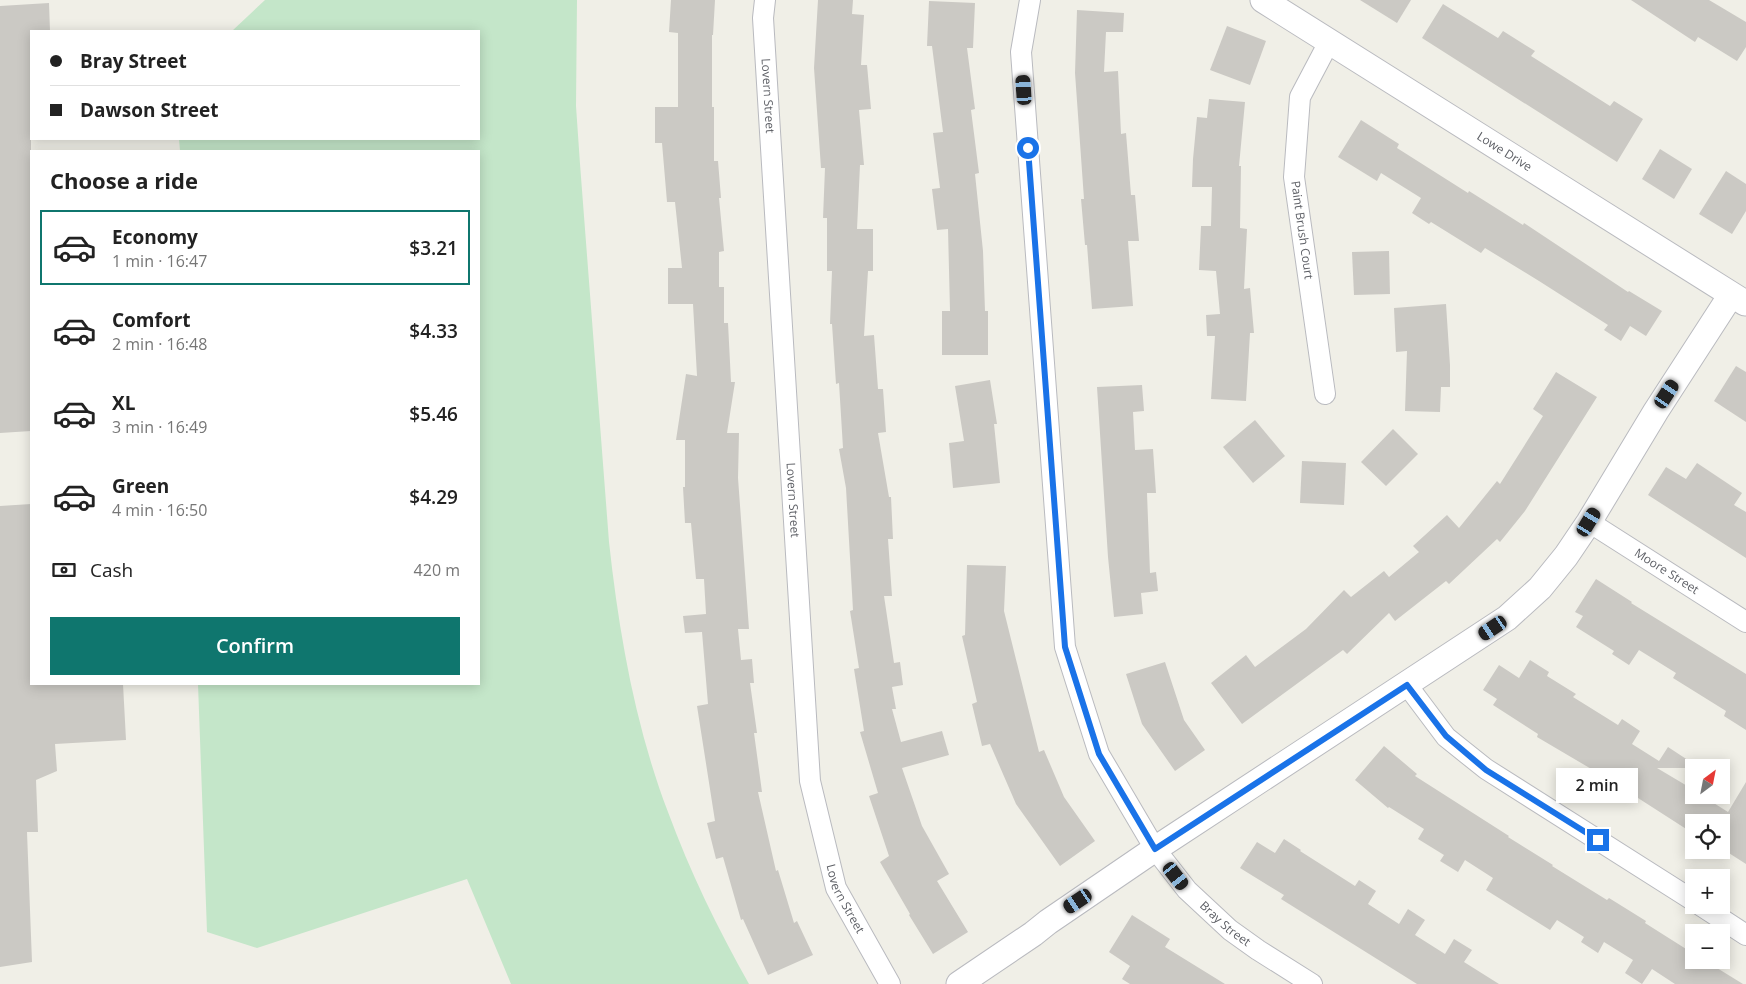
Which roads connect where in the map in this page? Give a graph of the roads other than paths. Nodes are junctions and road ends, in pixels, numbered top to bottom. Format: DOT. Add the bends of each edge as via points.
graph roads {
  1 [pos="765,0"];
  2 [pos="1030,0"];
  3 [pos="1262,0"];
  4 [pos="1329,42"];
  5 [pos="1739,300"];
  6 [pos="1325,394"];
  7 [pos="1589,522"];
  8 [pos="1746,622"];
  9 [pos="1407,685"];
  10 [pos="1155,849"];
  11 [pos="1685,895"];
  12 [pos="1714,914"];
  13 [pos="1746,934"];
  14 [pos="890,984"];
  15 [pos="959,984"];
  16 [pos="1312,984"];
  1 -- 14 [label="street, Lovern Street" via="762,18 810,781 836,888"];
  2 -- 10 [label="street, Bray Street" via="1021,52 1065,647 1099,754"];
  3 -- 4 [label="street, Lowe Drive"];
  4 -- 5 [label="street, Lowe Drive"];
  4 -- 6 [label="street, Paint Brush Court" via="1300,97 1294,177"];
  5 -- 7 [label="street" via="1656,411"];
  7 -- 8 [label="street, Moore Street"];
  7 -- 9 [label="street" via="1540,588 1507,618"];
  9 -- 10 [label="street"];
  9 -- 11 [label="street" via="1446,736 1486,770"];
  10 -- 15 [label="street"];
  10 -- 16 [label="street, Bray Street" via="1187,890 1230,930"];
  12 -- 13 [label="street"];
}
